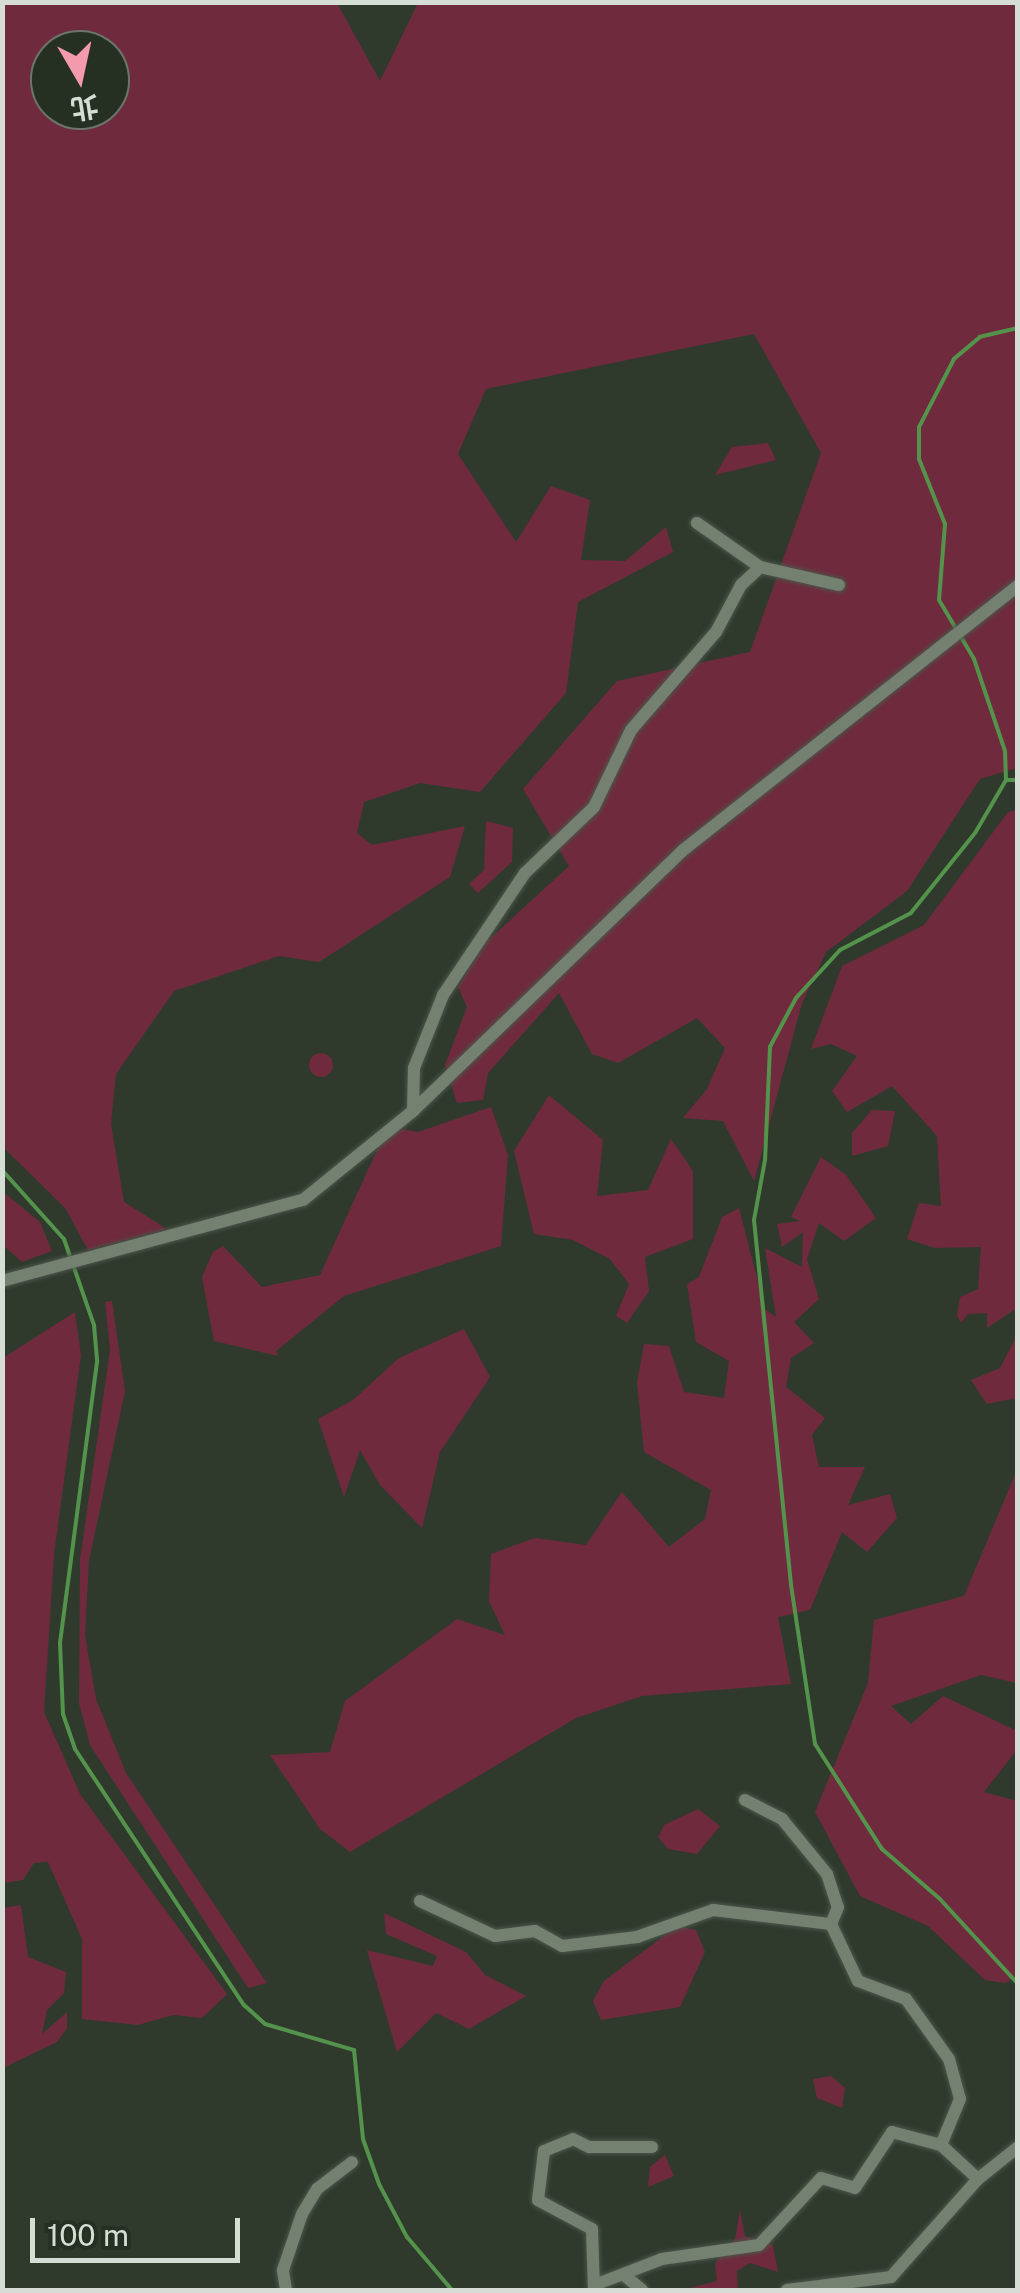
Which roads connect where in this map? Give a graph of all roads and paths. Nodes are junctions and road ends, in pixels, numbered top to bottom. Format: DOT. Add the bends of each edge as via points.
graph roads {
  1 [pos="697,523"];
  2 [pos="760,567"];
  3 [pos="839,585"];
  4 [pos="1018,586"];
  5 [pos="412,1111"];
  6 [pos="2,1281"];
  7 [pos="745,1800"];
  8 [pos="420,1902"];
  9 [pos="831,1924"];
  10 [pos="941,2145"];
  11 [pos="652,2147"];
  12 [pos="1018,2147"];
  13 [pos="352,2162"];
  14 [pos="978,2179"];
  15 [pos="625,2276"];
  16 [pos="596,2287"];
  17 [pos="286,2290"];
  18 [pos="642,2290"];
  19 [pos="788,2290"];
  1 -- 2 [label="street"];
  2 -- 3 [label="street"];
  2 -- 5 [label="street" via="741,586 716,632 631,730 594,807 525,873 443,995 414,1068"];
  4 -- 5 [label="street" via="682,851"];
  5 -- 6 [label="street" via="303,1200"];
  7 -- 9 [label="street" via="782,1819 828,1874 838,1907"];
  8 -- 9 [label="street" via="495,1936 535,1930 562,1946 637,1937 712,1910"];
  9 -- 10 [label="street" via="858,1981 906,1999 949,2059 960,2099"];
  10 -- 14 [label="street"];
  10 -- 15 [label="street" via="892,2132 855,2188 821,2178 759,2245 662,2260"];
  11 -- 16 [label="street" via="590,2148 573,2139 544,2151 538,2200 592,2228"];
  12 -- 14 [label="street"];
  13 -- 17 [label="street" via="316,2189 302,2214 284,2270"];
  14 -- 19 [label="street" via="890,2278"];
  15 -- 16 [label="street"];
  15 -- 18 [label="street"];
}
